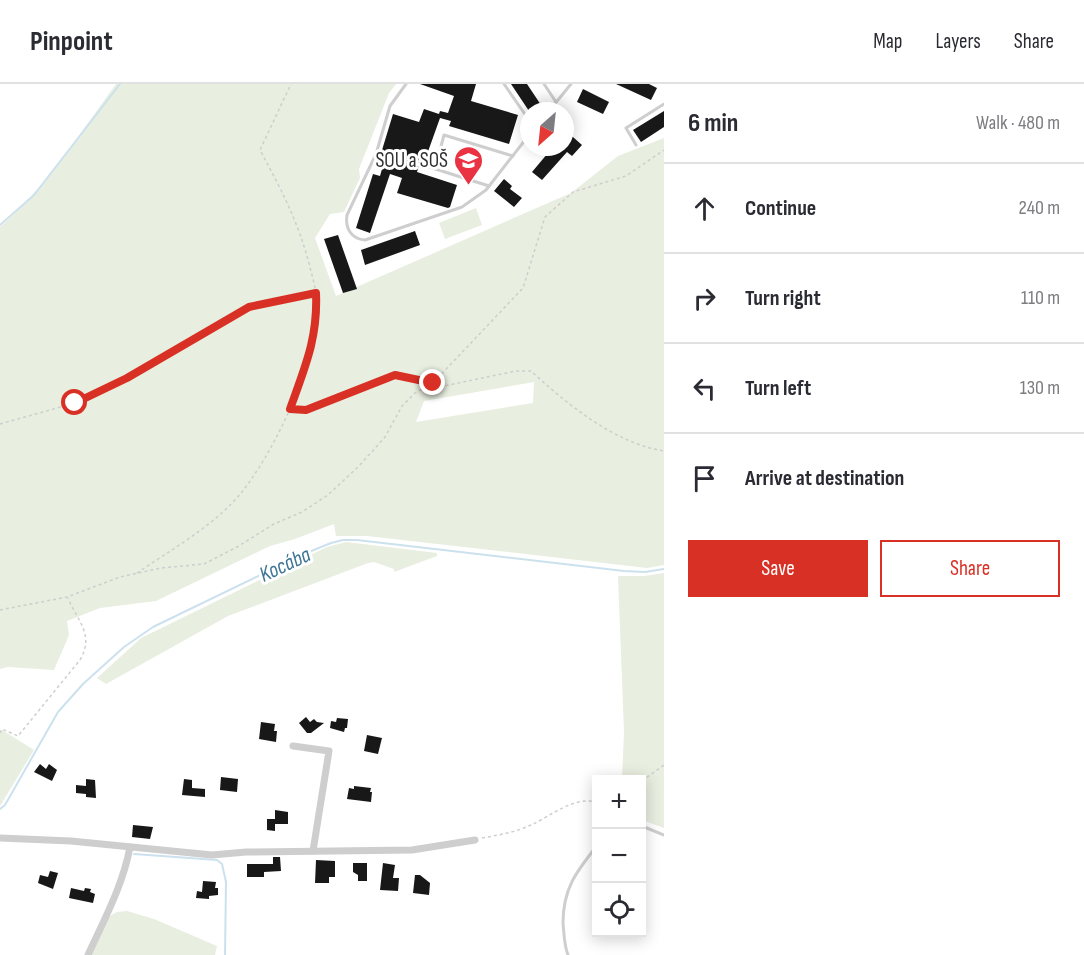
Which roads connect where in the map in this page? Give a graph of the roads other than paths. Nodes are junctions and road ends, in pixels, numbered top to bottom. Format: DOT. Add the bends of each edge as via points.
graph roads {
  1 [pos="406,84"];
  2 [pos="504,84"];
  3 [pos="544,84"];
  4 [pos="571,84"];
  5 [pos="556,102"];
  6 [pos="664,104"];
  7 [pos="520,107"];
  8 [pos="636,145"];
  9 [pos="520,147"];
  10 [pos="513,156"];
  11 [pos="423,165"];
  12 [pos="435,169"];
  13 [pos="489,186"];
  14 [pos="293,746"];
  15 [pos="646,828"];
  16 [pos="664,835"];
  17 [pos="0,838"];
  18 [pos="475,840"];
  19 [pos="130,847"];
  20 [pos="313,851"];
  21 [pos="592,854"];
  22 [pos="88,955"];
  23 [pos="568,955"];
  1 -- 13 [label="lane" via="390,106 376,154 347,214 348,230 365,240 451,213"];
  2 -- 7 [label="lane"];
  3 -- 5 [label="lane"];
  4 -- 5 [label="lane"];
  6 -- 8 [label="lane" via="626,128"];
  9 -- 10 [label="lane"];
  10 -- 12 [label="lane" via="444,135"];
  10 -- 13 [label="lane"];
  11 -- 12 [label="lane"];
  12 -- 13 [label="lane"];
  14 -- 20 [label="street" via="329,751"];
  15 -- 16 [label="lane"];
  17 -- 19 [label="street"];
  18 -- 20 [label="street" via="412,850"];
  19 -- 20 [label="street" via="212,855"];
  19 -- 22 [label="street" via="127,864"];
  21 -- 23 [label="lane" via="572,880 565,898"];
}
